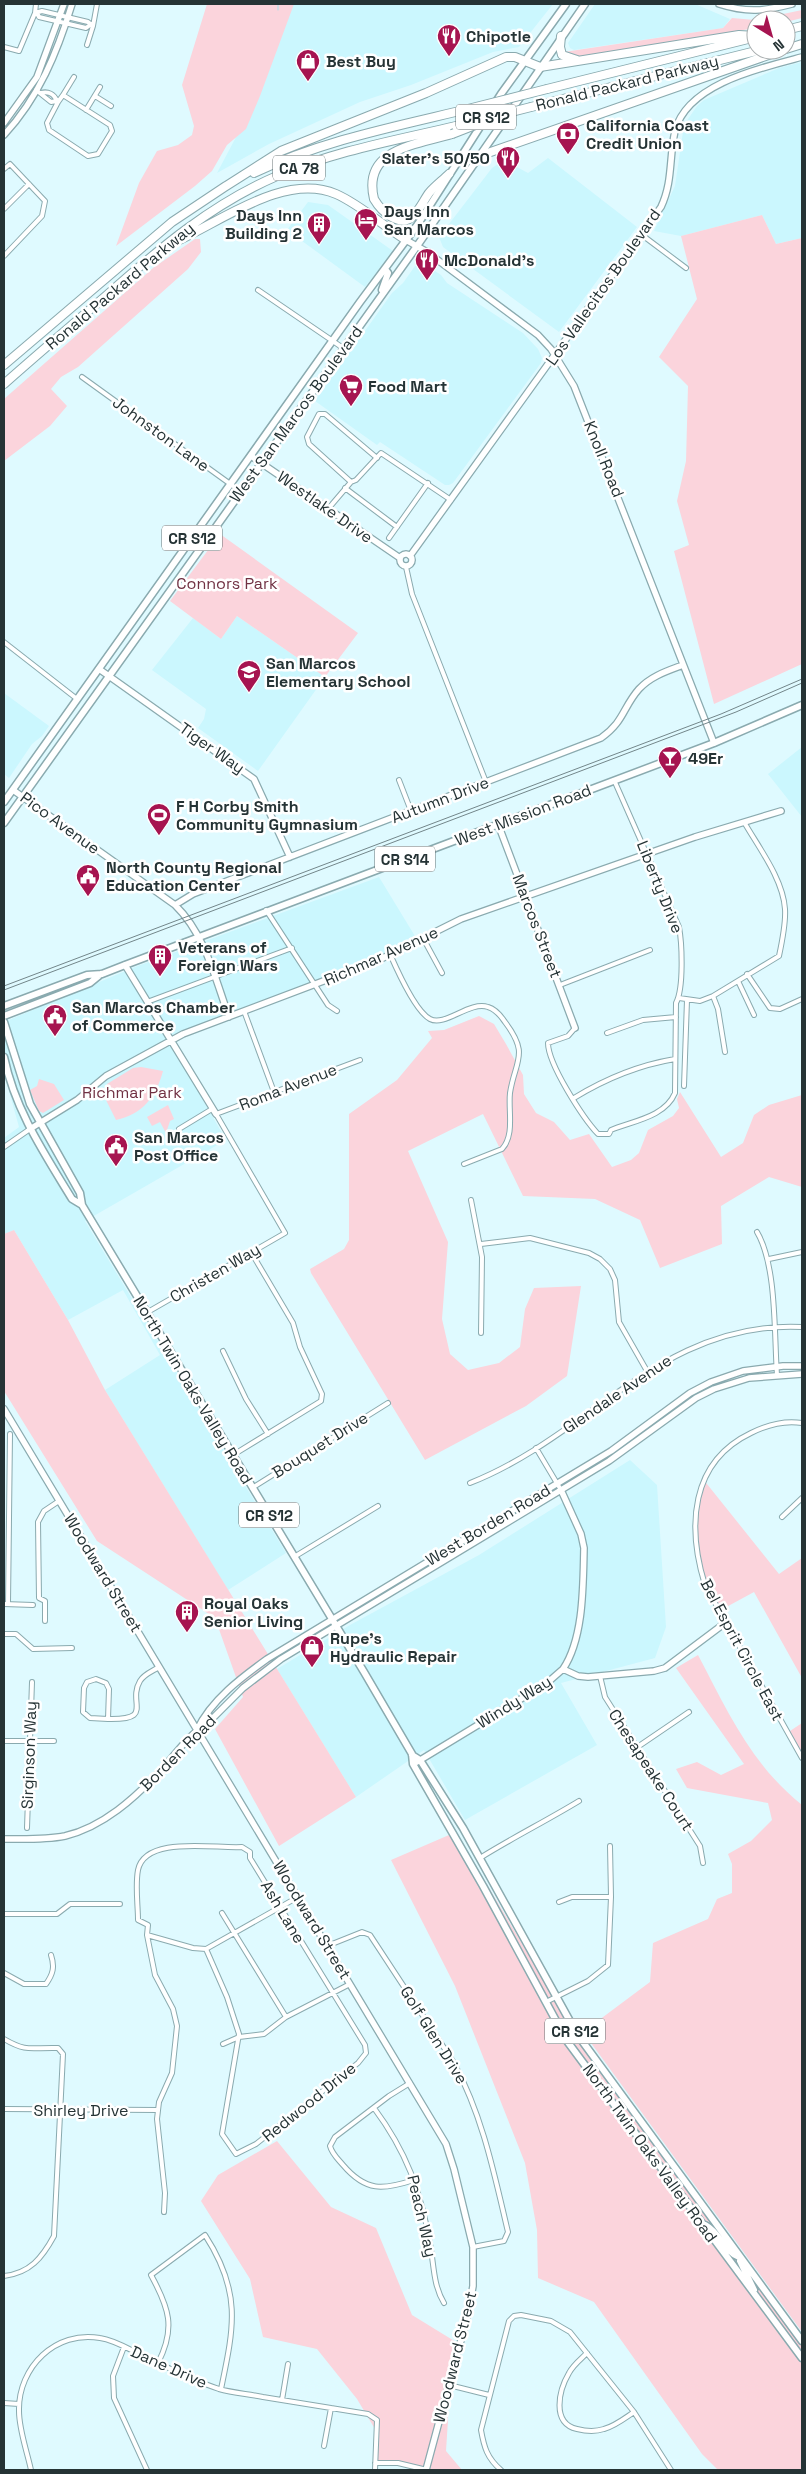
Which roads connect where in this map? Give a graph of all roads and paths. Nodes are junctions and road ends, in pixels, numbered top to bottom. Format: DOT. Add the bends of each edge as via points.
graph roads {
  1 [pos="36,4"];
  2 [pos="64,4"];
  3 [pos="72,4"];
  4 [pos="97,4"];
  5 [pos="566,4"];
  6 [pos="584,4"];
  7 [pos="719,4"];
  8 [pos="792,4"];
  9 [pos="36,13"];
  10 [pos="64,16"];
  11 [pos="58,23"];
  12 [pos="66,24"];
  13 [pos="91,26"];
  14 [pos="746,35"];
  15 [pos="561,36"];
  16 [pos="746,39"];
  17 [pos="87,45"];
  18 [pos="4,47"];
  19 [pos="746,53"];
  20 [pos="802,57"];
  21 [pos="756,60"];
  22 [pos="584,61"];
  23 [pos="523,62"];
  24 [pos="540,66"];
  25 [pos="74,77"];
  26 [pos="31,87"];
  27 [pos="100,87"];
  28 [pos="39,92"];
  29 [pos="63,95"];
  30 [pos="95,96"];
  31 [pos="58,101"];
  32 [pos="111,106"];
  33 [pos="86,110"];
  34 [pos="502,114"];
  35 [pos="4,123"];
  36 [pos="4,135"];
  37 [pos="482,155"];
  38 [pos="4,169"];
  39 [pos="449,174"];
  40 [pos="29,184"];
  41 [pos="223,188"];
  42 [pos="4,209"];
  43 [pos="642,235"];
  44 [pos="406,240"];
  45 [pos="417,246"];
  46 [pos="159,249"];
  47 [pos="4,256"];
  48 [pos="686,268"];
  49 [pos="385,269"];
  50 [pos="258,290"];
  51 [pos="381,294"];
  52 [pos="333,342"];
  53 [pos="343,348"];
  54 [pos="555,354"];
  55 [pos="4,365"];
  56 [pos="82,377"];
  57 [pos="4,384"];
  58 [pos="251,456"];
  59 [pos="377,458"];
  60 [pos="261,462"];
  61 [pos="351,482"];
  62 [pos="428,483"];
  63 [pos="230,484"];
  64 [pos="345,488"];
  65 [pos="240,491"];
  66 [pos="451,500"];
  67 [pos="328,509"];
  68 [pos="397,527"];
  69 [pos="389,538"];
  70 [pos="410,556"];
  71 [pos="400,558"];
  72 [pos="406,567"];
  73 [pos="4,642"];
  74 [pos="683,665"];
  75 [pos="99,669"];
  76 [pos="109,676"];
  77 [pos="77,699"];
  78 [pos="802,705"];
  79 [pos="714,743"];
  80 [pos="399,780"];
  81 [pos="614,780"];
  82 [pos="486,782"];
  83 [pos="13,790"];
  84 [pos="22,798"];
  85 [pos="4,802"];
  86 [pos="411,811"];
  87 [pos="781,811"];
  88 [pos="4,822"];
  89 [pos="744,822"];
  90 [pos="498,824"];
  91 [pos="647,855"];
  92 [pos="290,857"];
  93 [pos="525,897"];
  94 [pos="175,905"];
  95 [pos="266,910"];
  96 [pos="199,936"];
  97 [pos="423,938"];
  98 [pos="292,948"];
  99 [pos="650,950"];
  100 [pos="390,954"];
  101 [pos="125,965"];
  102 [pos="442,973"];
  103 [pos="102,974"];
  104 [pos="746,974"];
  105 [pos="215,977"];
  106 [pos="738,981"];
  107 [pos="315,985"];
  108 [pos="560,985"];
  109 [pos="713,996"];
  110 [pos="679,998"];
  111 [pos="802,999"];
  112 [pos="687,1000"];
  113 [pos="147,1002"];
  114 [pos="4,1006"];
  115 [pos="338,1011"];
  116 [pos="244,1012"];
  117 [pos="754,1015"];
  118 [pos="4,1016"];
  119 [pos="229,1017"];
  120 [pos="676,1017"];
  121 [pos="4,1022"];
  122 [pos="575,1028"];
  123 [pos="607,1033"];
  124 [pos="171,1040"];
  125 [pos="725,1052"];
  126 [pos="4,1057"];
  127 [pos="675,1059"];
  128 [pos="360,1060"];
  129 [pos="684,1086"];
  130 [pos="274,1092"];
  131 [pos="574,1098"];
  132 [pos="214,1111"];
  133 [pos="39,1124"];
  134 [pos="30,1129"];
  135 [pos="179,1129"];
  136 [pos="4,1147"];
  137 [pos="464,1164"];
  138 [pos="471,1200"];
  139 [pos="82,1205"];
  140 [pos="757,1232"];
  141 [pos="481,1244"];
  142 [pos="251,1252"];
  143 [pos="802,1252"];
  144 [pos="769,1258"];
  145 [pos="146,1314"];
  146 [pos="773,1326"];
  147 [pos="802,1327"];
  148 [pos="481,1333"];
  149 [pos="223,1351"];
  150 [pos="776,1366"];
  151 [pos="802,1366"];
  152 [pos="646,1371"];
  153 [pos="802,1374"];
  154 [pos="776,1375"];
  155 [pos="388,1403"];
  156 [pos="4,1409"];
  157 [pos="802,1422"];
  158 [pos="10,1434"];
  159 [pos="268,1434"];
  160 [pos="536,1448"];
  161 [pos="233,1456"];
  162 [pos="6,1480"];
  163 [pos="470,1483"];
  164 [pos="557,1484"];
  165 [pos="252,1488"];
  166 [pos="560,1490"];
  167 [pos="802,1498"];
  168 [pos="59,1501"];
  169 [pos="378,1506"];
  170 [pos="782,1517"];
  171 [pos="294,1557"];
  172 [pos="6,1604"];
  173 [pos="33,1604"];
  174 [pos="332,1619"];
  175 [pos="45,1621"];
  176 [pos="725,1623"];
  177 [pos="336,1626"];
  178 [pos="4,1634"];
  179 [pos="72,1648"];
  180 [pos="159,1667"];
  181 [pos="563,1670"];
  182 [pos="600,1676"];
  183 [pos="32,1682"];
  184 [pos="689,1712"];
  185 [pos="108,1719"];
  186 [pos="197,1730"];
  187 [pos="4,1741"];
  188 [pos="30,1741"];
  189 [pos="54,1741"];
  190 [pos="636,1748"];
  191 [pos="412,1755"];
  192 [pos="802,1758"];
  193 [pos="420,1760"];
  194 [pos="413,1764"];
  195 [pos="579,1801"];
  196 [pos="27,1828"];
  197 [pos="4,1839"];
  198 [pos="610,1846"];
  199 [pos="480,1858"];
  200 [pos="703,1863"];
  201 [pos="298,1896"];
  202 [pos="611,1897"];
  203 [pos="559,1902"];
  204 [pos="120,1904"];
  205 [pos="280,1907"];
  206 [pos="222,1913"];
  207 [pos="4,1914"];
  208 [pos="147,1935"];
  209 [pos="234,1935"];
  210 [pos="327,1946"];
  211 [pos="206,1949"];
  212 [pos="51,1955"];
  213 [pos="4,1973"];
  214 [pos="350,1984"];
  215 [pos="333,1993"];
  216 [pos="556,1998"];
  217 [pos="546,2002"];
  218 [pos="286,2017"];
  219 [pos="239,2037"];
  220 [pos="4,2039"];
  221 [pos="222,2044"];
  222 [pos="366,2053"];
  223 [pos="410,2083"];
  224 [pos="374,2108"];
  225 [pos="4,2109"];
  226 [pos="59,2110"];
  227 [pos="158,2110"];
  228 [pos="414,2180"];
  229 [pos="164,2212"];
  230 [pos="702,2224"];
  231 [pos="473,2247"];
  232 [pos="740,2257"];
  233 [pos="4,2276"];
  234 [pos="754,2294"];
  235 [pos="444,2303"];
  236 [pos="802,2341"];
  237 [pos="124,2347"];
  238 [pos="588,2353"];
  239 [pos="802,2358"];
  240 [pos="158,2363"];
  241 [pos="288,2364"];
  242 [pos="449,2385"];
  243 [pos="220,2389"];
  244 [pos="489,2396"];
  245 [pos="282,2400"];
  246 [pos="4,2402"];
  247 [pos="19,2404"];
  248 [pos="331,2408"];
  249 [pos="634,2412"];
  250 [pos="324,2446"];
  251 [pos="375,2464"];
  252 [pos="670,2468"];
  253 [pos="31,2470"];
  254 [pos="147,2470"];
  255 [pos="375,2470"];
  256 [pos="426,2470"];
  257 [pos="500,2470"];
  258 [pos="662,2470"];
  1 -- 9 [label="street"];
  2 -- 10 [label="street"];
  3 -- 10 [label="street"];
  4 -- 13 [label="street"];
  5 -- 23 [label="main road, West San Marcos Boulevard / CR S12"];
  6 -- 15 [label="main road, West San Marcos Boulevard / CR S12"];
  7 -- 8 [label="street" via="750,11"];
  9 -- 10 [label="street" via="42,11"];
  9 -- 11 [label="street"];
  9 -- 18 [label="street" via="19,51"];
  10 -- 11 [label="street"];
  10 -- 12 [label="street"];
  10 -- 13 [label="street" via="88,22"];
  11 -- 12 [label="street"];
  11 -- 26 [label="street"];
  12 -- 13 [label="street"];
  12 -- 28 [label="street" via="58,51"];
  13 -- 17 [label="street"];
  14 -- 22 [label="highway"];
  15 -- 22 [label="highway" via="562,55"];
  15 -- 24 [label="main road, West San Marcos Boulevard / CR S12"];
  16 -- 41 [label="highway, Ronald Packard Parkway / CA 78, bridge" via="313,148"];
  19 -- 34 [label="highway, Ronald Packard Parkway / CA 78, bridge"];
  20 -- 43 [label="street, Los Vallecitos Boulevard" via="773,64 706,90 690,103 675,132 666,196"];
  21 -- 37 [label="highway"];
  22 -- 24 [label="highway"];
  23 -- 24 [label="highway"];
  23 -- 39 [label="main road, West San Marcos Boulevard / CR S12"];
  23 -- 41 [label="highway" via="515,57 506,57 281,151"];
  24 -- 37 [label="main road, West San Marcos Boulevard / CR S12"];
  25 -- 29 [label="street"];
  26 -- 28 [label="street"];
  26 -- 35 [label="street"];
  27 -- 30 [label="street"];
  28 -- 31 [label="street" via="46,91"];
  28 -- 36 [label="street"];
  29 -- 31 [label="street"];
  29 -- 33 [label="street"];
  30 -- 32 [label="street"];
  30 -- 33 [label="street"];
  31 -- 33 [label="street" via="46,123 49,130 88,156 95,156 112,128"];
  34 -- 39 [label="highway, bridge" via="394,152 380,162 372,175 374,199 392,217 408,220 430,191"];
  34 -- 46 [label="highway, Ronald Packard Parkway / CA 78, bridge" via="338,155 279,175 215,209"];
  37 -- 45 [label="main road, West San Marcos Boulevard / CR S12"];
  38 -- 40 [label="street" via="10,164"];
  39 -- 44 [label="main road, West San Marcos Boulevard / CR S12"];
  40 -- 42 [label="street"];
  40 -- 47 [label="street" via="45,200 42,216"];
  41 -- 55 [label="highway, Ronald Packard Parkway / CA 78" via="161,231"];
  43 -- 48 [label="street"];
  43 -- 54 [label="street, Los Vallecitos Boulevard"];
  44 -- 45 [label="street, Knoll Road"];
  44 -- 46 [label="highway" via="350,202 323,189 308,188 261,200"];
  44 -- 49 [label="main road, West San Marcos Boulevard / CR S12"];
  45 -- 51 [label="main road, West San Marcos Boulevard / CR S12"];
  45 -- 54 [label="street, Knoll Road" via="517,318"];
  46 -- 57 [label="highway, Ronald Packard Parkway / CA 78"];
  49 -- 51 [label="main road" via="388,273"];
  49 -- 52 [label="main road, West San Marcos Boulevard / CR S12"];
  50 -- 52 [label="street"];
  51 -- 53 [label="main road, West San Marcos Boulevard / CR S12"];
  52 -- 53 [label="street"];
  52 -- 58 [label="main road, West San Marcos Boulevard / CR S12"];
  53 -- 60 [label="main road, West San Marcos Boulevard / CR S12"];
  54 -- 66 [label="street, Los Vallecitos Boulevard"];
  54 -- 74 [label="street, Knoll Road" via="574,386 606,463"];
  56 -- 63 [label="street, Johnston Lane"];
  58 -- 60 [label="street, Westlake Drive"];
  58 -- 63 [label="main road, West San Marcos Boulevard / CR S12"];
  59 -- 61 [label="street"];
  59 -- 61 [label="street" via="325,414 319,414 307,438 309,444"];
  59 -- 62 [label="street" via="381,453"];
  60 -- 65 [label="main road, West San Marcos Boulevard / CR S12"];
  60 -- 67 [label="street, Westlake Drive"];
  61 -- 64 [label="street"];
  62 -- 66 [label="street"];
  62 -- 68 [label="street"];
  63 -- 65 [label="street, Johnston Lane"];
  63 -- 75 [label="main road, West San Marcos Boulevard / CR S12"];
  64 -- 67 [label="street"];
  64 -- 68 [label="street"];
  65 -- 76 [label="main road, West San Marcos Boulevard / CR S12"];
  66 -- 70 [label="street, Los Vallecitos Boulevard"];
  67 -- 71 [label="street, Westlake Drive"];
  68 -- 69 [label="street"];
  70 -- 71 [label="street" via="405,554"];
  70 -- 72 [label="street" via="412,563"];
  71 -- 72 [label="street" via="400,563"];
  72 -- 82 [label="street" via="412,594"];
  73 -- 77 [label="street"];
  74 -- 79 [label="street, Knoll Road"];
  74 -- 82 [label="street, Autumn Drive" via="654,677 639,689 621,720 601,738"];
  75 -- 76 [label="street, Tiger Way"];
  75 -- 77 [label="main road, West San Marcos Boulevard / CR S12"];
  76 -- 84 [label="main road, West San Marcos Boulevard / CR S12"];
  76 -- 92 [label="street, Tiger Way" via="254,779"];
  77 -- 83 [label="main road, West San Marcos Boulevard / CR S12"];
  78 -- 79 [label="main road, West Mission Road / CR S14"];
  79 -- 81 [label="main road, West Mission Road / CR S14"];
  80 -- 86 [label="street"];
  81 -- 90 [label="main road, West Mission Road / CR S14"];
  81 -- 91 [label="street, Liberty Drive"];
  82 -- 86 [label="street, Autumn Drive"];
  83 -- 84 [label="street, Pico Avenue"];
  83 -- 85 [label="main road, West San Marcos Boulevard / CR S12"];
  84 -- 88 [label="main road, West San Marcos Boulevard / CR S12"];
  84 -- 94 [label="street, Pico Avenue"];
  86 -- 92 [label="street, Autumn Drive"];
  87 -- 89 [label="street, Richmar Avenue"];
  89 -- 91 [label="street, Richmar Avenue"];
  89 -- 104 [label="street" via="782,893 785,911 779,956"];
  90 -- 93 [label="street, Marcos Street"];
  90 -- 95 [label="main road, West Mission Road / CR S14"];
  91 -- 93 [label="street, Richmar Avenue"];
  91 -- 110 [label="street, Liberty Drive" via="680,927"];
  92 -- 94 [label="street, Autumn Drive" via="193,894"];
  93 -- 97 [label="street, Richmar Avenue" via="461,919"];
  93 -- 108 [label="street, Marcos Street"];
  94 -- 96 [label="street, Pico Avenue"];
  95 -- 96 [label="main road, West Mission Road / CR S14"];
  95 -- 98 [label="street"];
  96 -- 101 [label="main road, West Mission Road / CR S14"];
  96 -- 105 [label="street, Pico Avenue"];
  97 -- 100 [label="street, Richmar Avenue"];
  97 -- 102 [label="street"];
  98 -- 105 [label="street"];
  98 -- 107 [label="street"];
  99 -- 108 [label="street"];
  100 -- 107 [label="street, Richmar Avenue"];
  100 -- 137 [label="street" via="420,1009 431,1020 450,1017 470,1007 488,1007 498,1013 514,1035 520,1058 510,1093 509,1137 502,1149"];
  101 -- 103 [label="main road, West Mission Road / CR S14"];
  101 -- 113 [label="street"];
  103 -- 114 [label="main road, West Mission Road / CR S14" via="87,974"];
  103 -- 118 [label="main road, West Mission Road / CR S14" via="90,983"];
  104 -- 106 [label="street"];
  104 -- 111 [label="street" via="770,1008 780,1009"];
  105 -- 113 [label="street"];
  105 -- 119 [label="street, Pico Avenue"];
  106 -- 109 [label="street"];
  106 -- 117 [label="street"];
  107 -- 115 [label="street" via="328,1005"];
  107 -- 116 [label="street, Richmar Avenue"];
  108 -- 122 [label="street, Marcos Street"];
  109 -- 112 [label="street" via="700,1001"];
  109 -- 125 [label="street"];
  110 -- 112 [label="street"];
  110 -- 120 [label="street, Liberty Drive"];
  112 -- 129 [label="street"];
  113 -- 124 [label="street"];
  116 -- 119 [label="street, Richmar Avenue"];
  116 -- 130 [label="street"];
  119 -- 124 [label="street, Richmar Avenue"];
  120 -- 123 [label="street" via="643,1020"];
  120 -- 127 [label="street, Liberty Drive"];
  121 -- 133 [label="main road, North Twin Oaks Valley Road / CR S12" via="23,1088"];
  122 -- 131 [label="street" via="568,1036 548,1043 548,1053"];
  124 -- 132 [label="street"];
  124 -- 133 [label="street, Richmar Avenue" via="106,1076 77,1100"];
  126 -- 134 [label="main road, North Twin Oaks Valley Road / CR S12"];
  127 -- 131 [label="street" via="601,1082"];
  127 -- 131 [label="street, Liberty Drive" via="675,1093 671,1102 664,1109 611,1130 609,1134 598,1134"];
  128 -- 130 [label="street, Roma Avenue"];
  130 -- 132 [label="street, Roma Avenue"];
  132 -- 135 [label="street, Roma Avenue"];
  132 -- 142 [label="street, Christen Way" via="285,1233"];
  133 -- 134 [label="street, Richmar Avenue"];
  133 -- 139 [label="main road, North Twin Oaks Valley Road / CR S12" via="80,1193"];
  134 -- 136 [label="street, Richmar Avenue"];
  134 -- 139 [label="main road, North Twin Oaks Valley Road / CR S12" via="72,1199"];
  138 -- 141 [label="street"];
  139 -- 145 [label="main road, North Twin Oaks Valley Road / CR S12"];
  140 -- 144 [label="street"];
  141 -- 148 [label="street"];
  141 -- 152 [label="street" via="530,1238 600,1259 615,1280 619,1322"];
  142 -- 145 [label="street, Christen Way"];
  142 -- 159 [label="street" via="293,1323 300,1347 321,1392 321,1401"];
  143 -- 144 [label="street"];
  144 -- 146 [label="street"];
  145 -- 161 [label="main road, North Twin Oaks Valley Road / CR S12"];
  146 -- 147 [label="street, Glendale Avenue"];
  146 -- 150 [label="street"];
  146 -- 152 [label="street, Glendale Avenue" via="734,1332 700,1343"];
  149 -- 159 [label="street" via="246,1400"];
  150 -- 151 [label="street, West Borden Road"];
  150 -- 154 [label="street"];
  150 -- 164 [label="street, West Borden Road" via="711,1382 690,1393 611,1451"];
  152 -- 160 [label="street, Glendale Avenue" via="568,1429"];
  153 -- 154 [label="street, West Borden Road"];
  154 -- 166 [label="street, West Borden Road" via="749,1378 696,1398 625,1450"];
  155 -- 165 [label="street, Bouquet Drive"];
  156 -- 168 [label="street, Woodward Street"];
  157 -- 176 [label="street, Bel Esprit Circle East" via="780,1422 734,1440 716,1458 703,1479 698,1501 698,1564"];
  158 -- 162 [label="street"];
  159 -- 161 [label="street"];
  160 -- 163 [label="street, Glendale Avenue"];
  160 -- 164 [label="street"];
  161 -- 165 [label="main road, North Twin Oaks Valley Road / CR S12"];
  162 -- 172 [label="street"];
  164 -- 166 [label="street"];
  164 -- 174 [label="street, West Borden Road"];
  165 -- 171 [label="main road, North Twin Oaks Valley Road / CR S12"];
  166 -- 177 [label="street, West Borden Road"];
  166 -- 181 [label="street" via="581,1534 584,1548 578,1632"];
  167 -- 170 [label="street"];
  168 -- 175 [label="street" via="44,1511 38,1522 39,1598 45,1601"];
  168 -- 180 [label="street, Woodward Street"];
  169 -- 171 [label="street"];
  171 -- 174 [label="main road, North Twin Oaks Valley Road / CR S12"];
  172 -- 173 [label="street"];
  174 -- 177 [label="main road, North Twin Oaks Valley Road / CR S12"];
  174 -- 186 [label="street, West Borden Road" via="278,1652 238,1682 203,1718"];
  176 -- 182 [label="street, Windy Way" via="665,1668"];
  176 -- 192 [label="street, Bel Esprit Circle East"];
  177 -- 186 [label="street, Borden Road" via="281,1659"];
  177 -- 191 [label="main road, North Twin Oaks Valley Road / CR S12"];
  178 -- 179 [label="street" via="16,1634 32,1649"];
  180 -- 185 [label="street" via="140,1682 138,1706 133,1715 124,1720"];
  180 -- 186 [label="street, Woodward Street"];
  181 -- 182 [label="street, Windy Way" via="578,1676"];
  181 -- 193 [label="street, Windy Way" via="548,1683"];
  182 -- 190 [label="street, Chesapeake Court" via="605,1697"];
  183 -- 188 [label="street, Sirginson Way"];
  184 -- 190 [label="street"];
  185 -- 185 [label="street" via="90,1718 84,1712 84,1688 88,1682 96,1679 106,1683 109,1689"];
  186 -- 197 [label="street, Borden Road" via="120,1809 92,1827 51,1838"];
  186 -- 201 [label="street, Woodward Street"];
  187 -- 188 [label="street"];
  188 -- 189 [label="street"];
  188 -- 196 [label="street, Sirginson Way"];
  190 -- 200 [label="street, Chesapeake Court" via="700,1846"];
  191 -- 193 [label="main road, North Twin Oaks Valley Road / CR S12"];
  191 -- 194 [label="main road, North Twin Oaks Valley Road / CR S12"];
  193 -- 194 [label="street, Windy Way"];
  193 -- 199 [label="main road, North Twin Oaks Valley Road / CR S12"];
  194 -- 217 [label="main road, North Twin Oaks Valley Road / CR S12"];
  195 -- 199 [label="street"];
  198 -- 202 [label="street"];
  199 -- 216 [label="main road, North Twin Oaks Valley Road / CR S12"];
  201 -- 205 [label="street"];
  201 -- 210 [label="street, Woodward Street"];
  202 -- 203 [label="street" via="572,1897"];
  202 -- 216 [label="street" via="608,1966"];
  204 -- 207 [label="street" via="70,1904 57,1914"];
  205 -- 208 [label="street, Ash Lane" via="250,1858 250,1852 242,1847 156,1849 143,1857 138,1870 138,1920 148,1925"];
  205 -- 209 [label="street"];
  205 -- 215 [label="street, Ash Lane"];
  206 -- 209 [label="street"];
  208 -- 211 [label="street"];
  208 -- 227 [label="street" via="155,1975 173,2009 177,2026 172,2073"];
  209 -- 211 [label="street"];
  209 -- 218 [label="street"];
  210 -- 214 [label="street, Woodward Street"];
  210 -- 231 [label="street, Golf Glen Drive" via="362,1932 370,1935 466,2084 478,2112 508,2232 504,2241 498,2244"];
  211 -- 219 [label="street" via="227,1997"];
  212 -- 213 [label="street" via="54,1966 46,1984 24,1984"];
  214 -- 215 [label="street"];
  214 -- 223 [label="street, Woodward Street"];
  215 -- 218 [label="street"];
  215 -- 222 [label="street, Ash Lane" via="365,2045"];
  216 -- 217 [label="street"];
  216 -- 232 [label="main road, North Twin Oaks Valley Road / CR S12" via="577,2034"];
  217 -- 230 [label="main road, North Twin Oaks Valley Road / CR S12" via="568,2040"];
  218 -- 219 [label="street" via="264,2034"];
  219 -- 221 [label="street"];
  219 -- 222 [label="street, Redwood Drive" via="222,2134 236,2154 256,2144 358,2063"];
  220 -- 226 [label="street" via="18,2048 58,2048 63,2054"];
  223 -- 224 [label="street"];
  223 -- 231 [label="street, Woodward Street" via="446,2144"];
  224 -- 228 [label="street, Peach Way" via="400,2145"];
  224 -- 228 [label="street" via="335,2137 330,2146 332,2152 352,2176 367,2185 378,2188"];
  225 -- 226 [label="street, Shirley Drive"];
  226 -- 227 [label="street, Shirley Drive"];
  226 -- 233 [label="street" via="54,2236 37,2262 22,2272"];
  227 -- 229 [label="street" via="166,2194"];
  228 -- 235 [label="street, Peach Way" via="430,2244 437,2291"];
  230 -- 232 [label="main road" via="713,2229 732,2254"];
  230 -- 234 [label="main road, North Twin Oaks Valley Road / CR S12"];
  231 -- 242 [label="street, Woodward Street" via="473,2286"];
  232 -- 234 [label="main road"];
  232 -- 236 [label="main road, North Twin Oaks Valley Road / CR S12"];
  234 -- 239 [label="main road, North Twin Oaks Valley Road / CR S12"];
  237 -- 240 [label="street, Dane Drive"];
  237 -- 247 [label="street, Dane Drive" via="100,2338 80,2338 64,2341 49,2349 29,2369"];
  237 -- 254 [label="street" via="113,2376 114,2398"];
  238 -- 244 [label="street" via="570,2332 551,2321 514,2316 509,2320"];
  238 -- 249 [label="street"];
  238 -- 249 [label="street" via="569,2372 558,2413 562,2420 573,2428 597,2430 618,2423"];
  240 -- 243 [label="street, Dane Drive"];
  240 -- 243 [label="street" via="168,2337 169,2324 166,2303 151,2275 205,2235 218,2256 231,2294 229,2349"];
  241 -- 245 [label="street"];
  242 -- 244 [label="street"];
  242 -- 256 [label="street, Woodward Street"];
  243 -- 245 [label="street, Dane Drive"];
  244 -- 257 [label="street" via="481,2430 489,2458"];
  245 -- 248 [label="street, Dane Drive"];
  246 -- 247 [label="street"];
  247 -- 253 [label="street, Dane Drive"];
  248 -- 250 [label="street"];
  248 -- 251 [label="street, Dane Drive" via="374,2416 377,2420"];
  249 -- 252 [label="street"];
  251 -- 255 [label="street"];
  251 -- 256 [label="street" via="398,2462"];
  252 -- 258 [label="street"];
}
